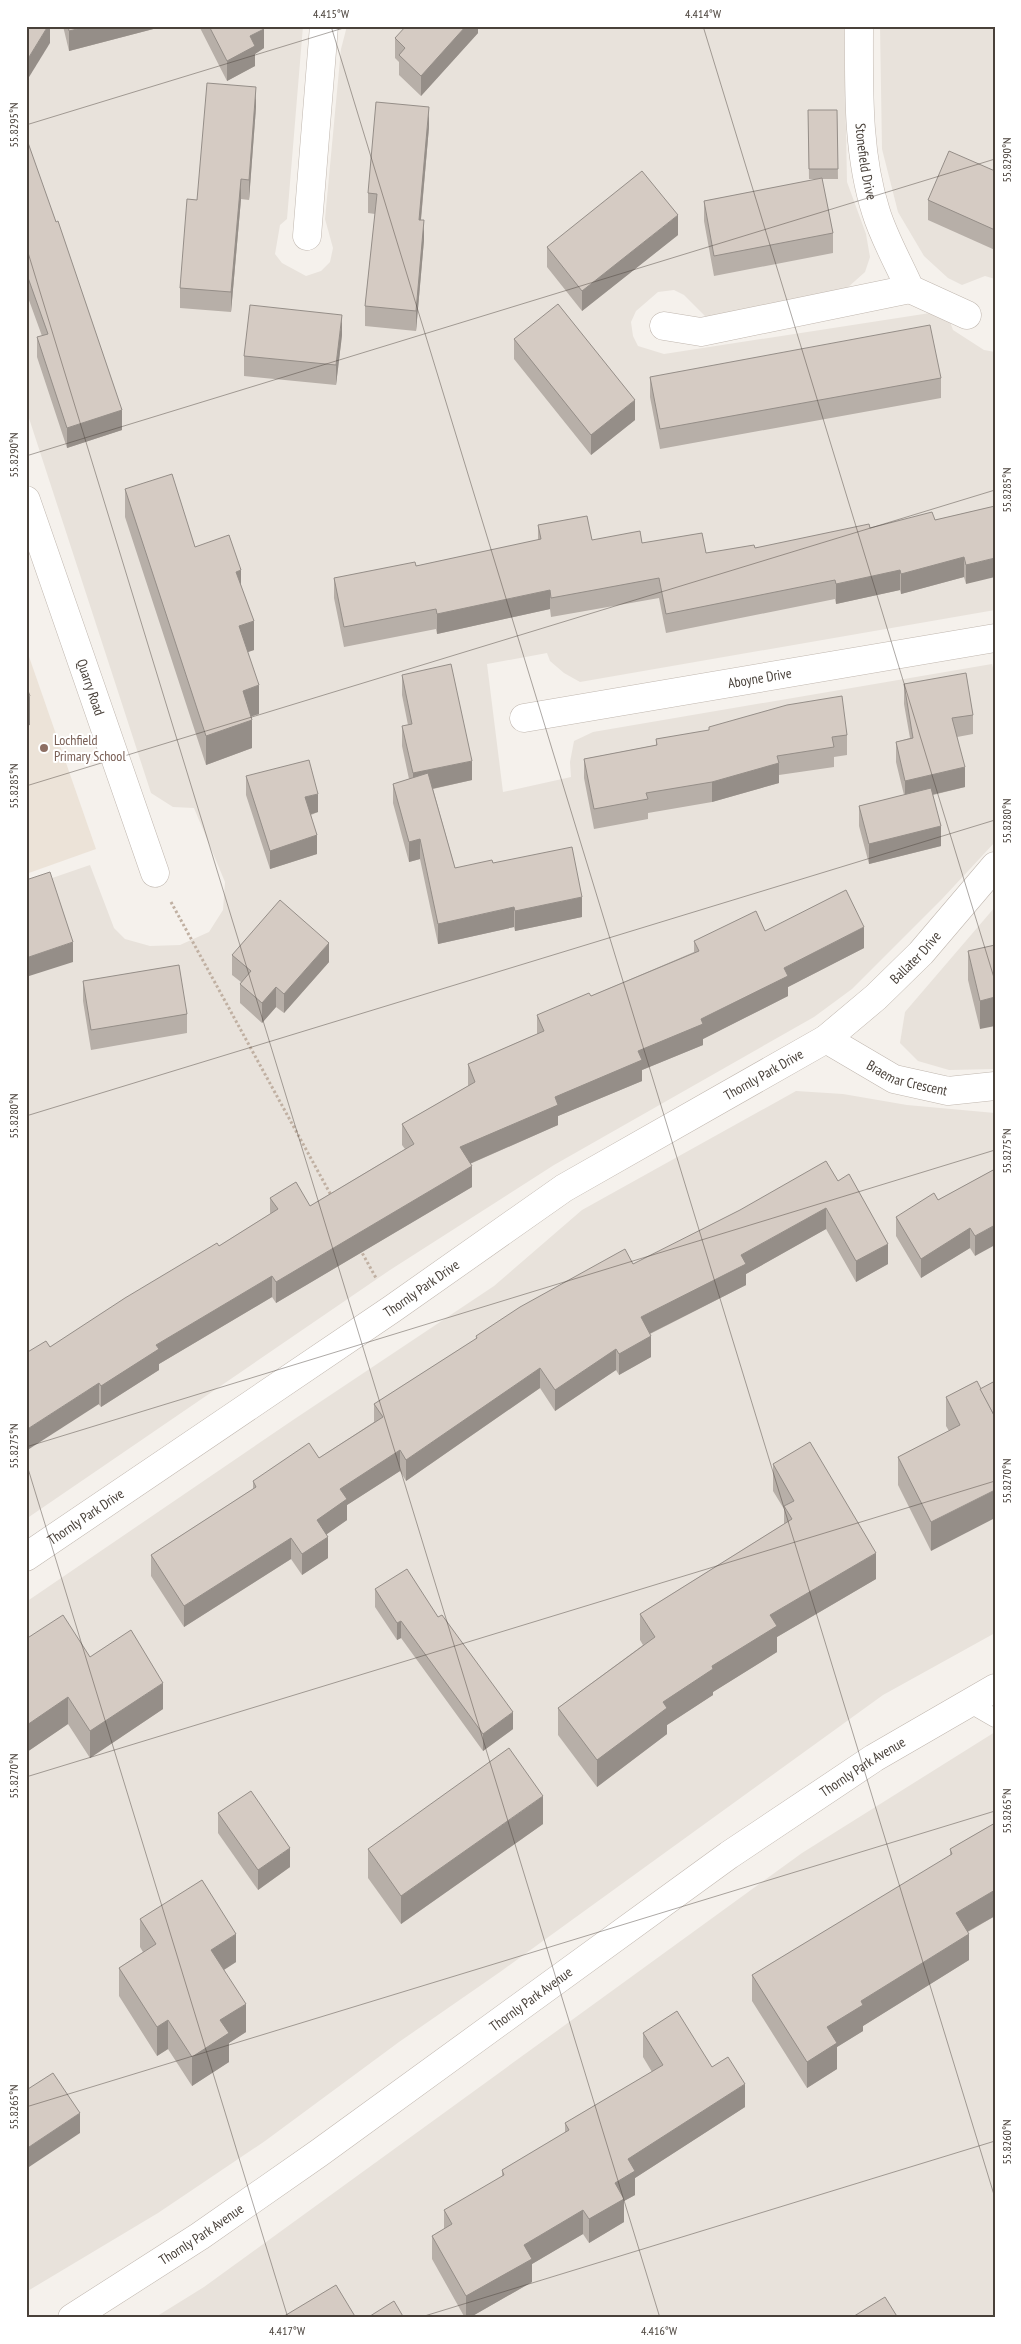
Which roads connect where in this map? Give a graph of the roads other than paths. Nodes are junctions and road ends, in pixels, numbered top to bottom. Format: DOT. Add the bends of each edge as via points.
graph roads {
  1 [pos="324,26"];
  2 [pos="859,26"];
  3 [pos="307,236"];
  4 [pos="910,289"];
  5 [pos="967,315"];
  6 [pos="664,326"];
  7 [pos="26,500"];
  8 [pos="995,638"];
  9 [pos="524,718"];
  10 [pos="995,866"];
  11 [pos="155,873"];
  12 [pos="826,1039"];
  13 [pos="995,1086"];
  14 [pos="26,1557"];
  15 [pos="995,1688"];
  16 [pos="969,1703"];
  17 [pos="995,1718"];
  18 [pos="72,2318"];
  1 -- 3 [label="street"];
  2 -- 4 [label="street, Stonefield Drive" via="859,89 865,168 876,213"];
  4 -- 5 [label="street"];
  4 -- 6 [label="street" via="701,332"];
  7 -- 11 [label="street, Quarry Road"];
  8 -- 9 [label="street, Aboyne Drive"];
  10 -- 12 [label="street, Ballater Drive" via="921,953"];
  12 -- 13 [label="street, Braemar Crescent" via="894,1079 948,1092"];
  12 -- 14 [label="street, Thornly Park Drive" via="564,1188"];
  15 -- 16 [label="street, Thornly Park Avenue"];
  16 -- 17 [label="lane"];
  16 -- 18 [label="street, Thornly Park Avenue" via="874,1758 737,1850 319,2153 200,2236"];
}
